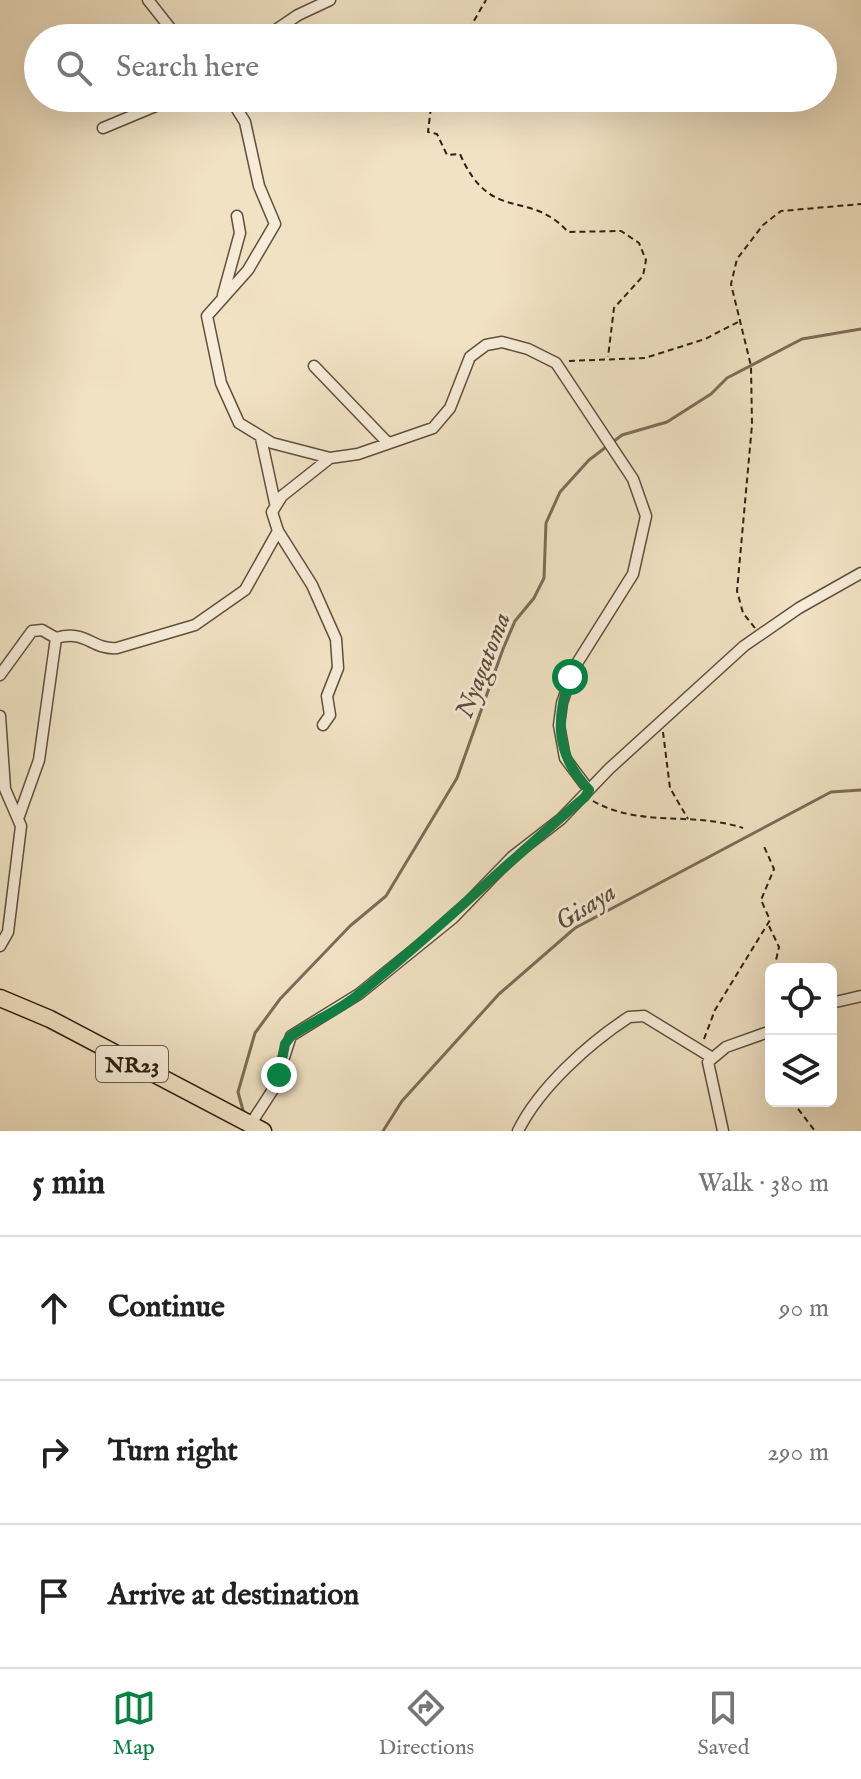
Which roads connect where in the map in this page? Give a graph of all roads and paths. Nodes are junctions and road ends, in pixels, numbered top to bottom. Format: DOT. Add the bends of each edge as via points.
graph roads {
  1 [pos="148,0"];
  2 [pos="330,0"];
  3 [pos="486,0"];
  4 [pos="167,24"];
  5 [pos="285,24"];
  6 [pos="472,24"];
  7 [pos="141,112"];
  8 [pos="239,112"];
  9 [pos="430,112"];
  10 [pos="103,128"];
  11 [pos="861,204"];
  12 [pos="237,216"];
  13 [pos="223,295"];
  14 [pos="738,322"];
  15 [pos="608,357"];
  16 [pos="556,363"];
  17 [pos="314,366"];
  18 [pos="261,438"];
  19 [pos="387,442"];
  20 [pos="330,458"];
  21 [pos="275,503"];
  22 [pos="278,531"];
  23 [pos="861,573"];
  24 [pos="761,635"];
  25 [pos="56,638"];
  26 [pos="0,675"];
  27 [pos="0,716"];
  28 [pos="662,723"];
  29 [pos="323,725"];
  30 [pos="587,793"];
  31 [pos="19,816"];
  32 [pos="688,819"];
  33 [pos="743,828"];
  34 [pos="763,844"];
  35 [pos="768,923"];
  36 [pos="0,946"];
  37 [pos="775,963"];
  38 [pos="861,996"];
  39 [pos="0,998"];
  40 [pos="837,1002"];
  41 [pos="765,1034"];
  42 [pos="701,1048"];
  43 [pos="711,1057"];
  44 [pos="797,1107"];
  45 [pos="256,1128"];
  46 [pos="518,1131"];
  47 [pos="723,1131"];
  48 [pos="815,1131"];
  1 -- 4 [label="street"];
  2 -- 5 [label="street"];
  3 -- 6 [label="path"];
  7 -- 10 [label="street"];
  8 -- 13 [label="street" via="275,224 248,270"];
  9 -- 15 [label="path" via="428,132 437,134 447,155 460,154 472,180 489,194 554,216 568,232 621,231 639,243 646,260 643,276 614,308"];
  11 -- 14 [label="path" via="781,211 763,225 737,259 731,284"];
  12 -- 13 [label="street" via="240,233"];
  13 -- 18 [label="street" via="207,316 214,359 239,423"];
  14 -- 15 [label="path" via="645,358"];
  14 -- 24 [label="path" via="751,366 752,425 737,591 743,613"];
  15 -- 16 [label="path"];
  16 -- 19 [label="street" via="515,345 486,345 470,357 450,408 433,428"];
  16 -- 30 [label="street" via="612,444 642,497 646,516 633,574 574,668 562,703 559,725 565,758"];
  17 -- 19 [label="street"];
  18 -- 20 [label="street"];
  18 -- 21 [label="street"];
  19 -- 20 [label="street"];
  20 -- 21 [label="street"];
  21 -- 22 [label="street" via="272,516"];
  22 -- 25 [label="street" via="245,590 195,625 117,648 106,649 78,634"];
  22 -- 29 [label="street" via="312,585 336,639 338,668 327,696 330,715"];
  23 -- 24 [label="street"];
  24 -- 28 [label="street"];
  25 -- 26 [label="street" via="32,631"];
  25 -- 31 [label="street" via="39,760"];
  27 -- 31 [label="street" via="5,789"];
  28 -- 30 [label="street"];
  28 -- 32 [label="path" via="670,788"];
  30 -- 32 [label="path" via="617,814"];
  30 -- 45 [label="street" via="512,857 453,918 359,994 291,1036"];
  31 -- 36 [label="street" via="8,932"];
  32 -- 33 [label="path"];
  34 -- 35 [label="path" via="774,869 761,900"];
  35 -- 37 [label="path" via="779,947"];
  35 -- 42 [label="path" via="715,1010"];
  38 -- 40 [label="street"];
  39 -- 45 [label="main road, NR23"];
  41 -- 43 [label="street"];
  42 -- 43 [label="street"];
  42 -- 46 [label="street" via="644,1016 629,1017 549,1085"];
  43 -- 47 [label="street" via="708,1075"];
  44 -- 48 [label="path"];
}
